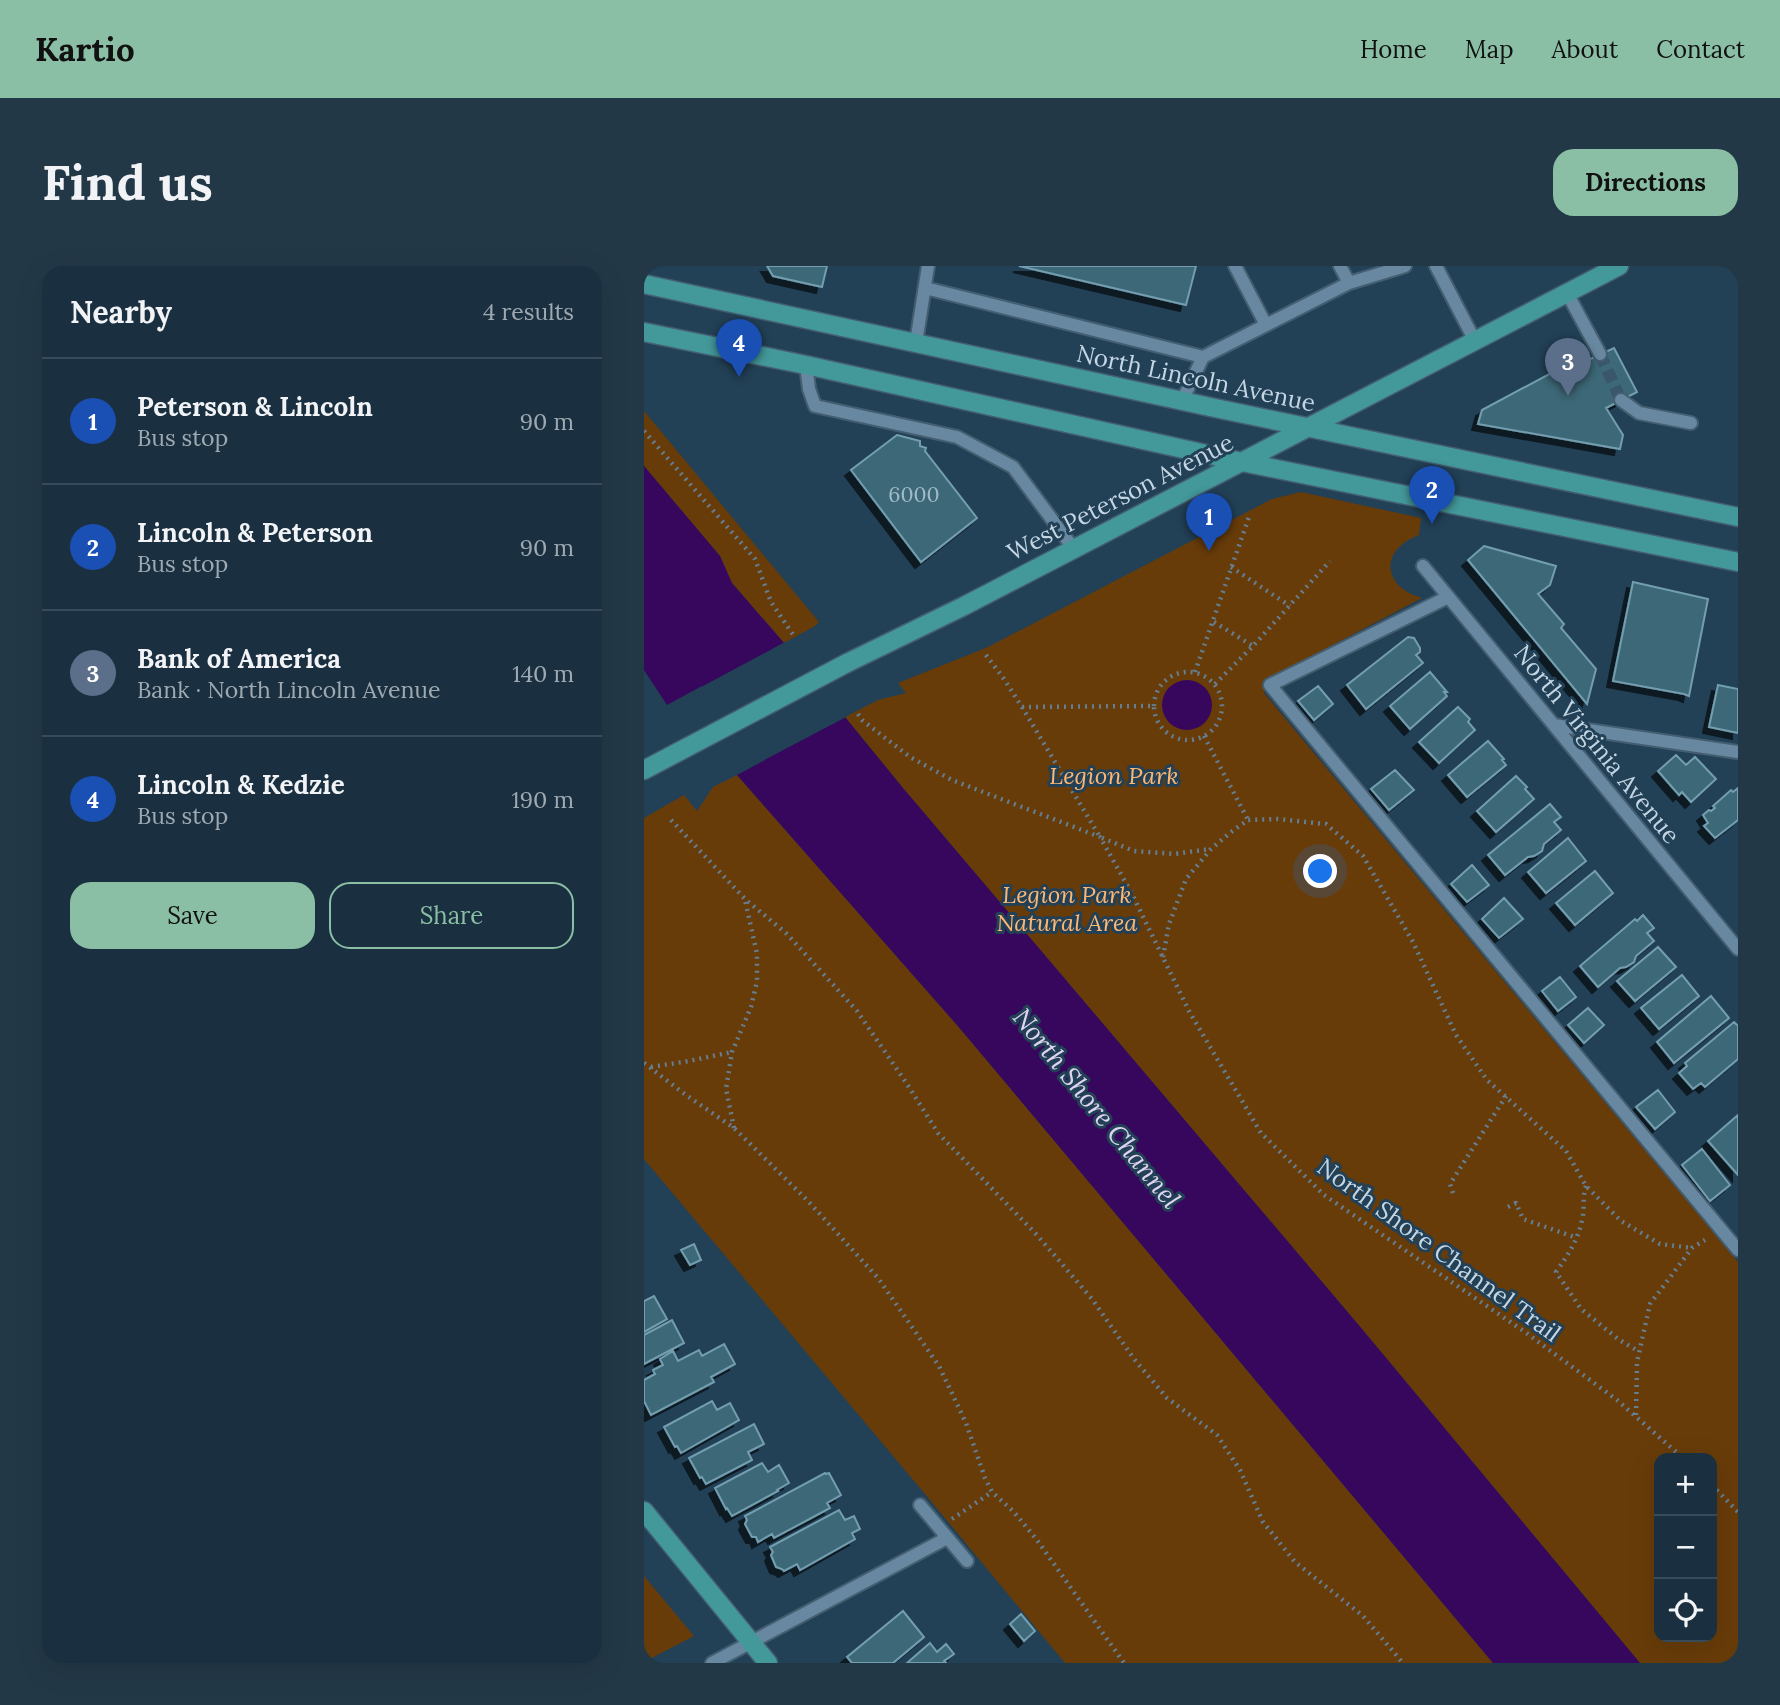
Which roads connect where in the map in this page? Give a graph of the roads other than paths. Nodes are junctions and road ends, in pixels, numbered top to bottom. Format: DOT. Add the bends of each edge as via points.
graph roads {
  1 [pos="928,266"];
  2 [pos="1235,266"];
  3 [pos="1340,266"];
  4 [pos="1405,266"];
  5 [pos="1436,266"];
  6 [pos="1619,266"];
  7 [pos="1349,283"];
  8 [pos="644,284"];
  9 [pos="925,288"];
  10 [pos="1567,293"];
  11 [pos="1266,325"];
  12 [pos="644,332"];
  13 [pos="1475,341"];
  14 [pos="916,343"];
  15 [pos="1600,354"];
  16 [pos="1203,357"];
  17 [pos="806,365"];
  18 [pos="1621,400"];
  19 [pos="1182,401"];
  20 [pos="1691,423"];
  21 [pos="1309,427"];
  22 [pos="1242,462"];
  23 [pos="1738,517"];
  24 [pos="1074,549"];
  25 [pos="1738,562"];
  26 [pos="1423,566"];
  27 [pos="1448,597"];
  28 [pos="1554,724"];
  29 [pos="1738,752"];
  30 [pos="644,770"];
  31 [pos="1738,948"];
  32 [pos="1738,1226"];
  33 [pos="1723,1232"];
  34 [pos="1738,1250"];
  35 [pos="920,1505"];
  36 [pos="644,1511"];
  37 [pos="947,1538"];
  38 [pos="967,1562"];
  39 [pos="751,1642"];
  40 [pos="712,1663"];
  41 [pos="768,1663"];
  1 -- 9 [label="street"];
  2 -- 11 [label="street"];
  3 -- 7 [label="street"];
  4 -- 7 [label="street"];
  5 -- 13 [label="street"];
  6 -- 10 [label="main road, West Peterson Avenue"];
  7 -- 11 [label="street"];
  8 -- 14 [label="main road, North Lincoln Avenue"];
  9 -- 14 [label="street"];
  9 -- 16 [label="street"];
  10 -- 13 [label="main road, West Peterson Avenue"];
  10 -- 15 [label="street"];
  11 -- 16 [label="street"];
  12 -- 17 [label="main road"];
  13 -- 21 [label="main road, West Peterson Avenue"];
  14 -- 19 [label="main road, North Lincoln Avenue"];
  16 -- 19 [label="street"];
  17 -- 22 [label="main road"];
  17 -- 24 [label="street" via="815,406 957,437 1013,467"];
  18 -- 20 [label="street" via="1639,413"];
  19 -- 21 [label="main road, North Lincoln Avenue"];
  21 -- 22 [label="main road, West Peterson Avenue"];
  21 -- 23 [label="main road, North Lincoln Avenue"];
  22 -- 24 [label="main road, West Peterson Avenue"];
  22 -- 25 [label="main road"];
  24 -- 30 [label="main road, West Peterson Avenue, bridge"];
  26 -- 27 [label="street, North Virginia Avenue"];
  27 -- 28 [label="street, North Virginia Avenue"];
  27 -- 33 [label="street" via="1270,685"];
  28 -- 29 [label="street"];
  28 -- 31 [label="street, North Virginia Avenue"];
  32 -- 33 [label="street"];
  33 -- 34 [label="street"];
  35 -- 37 [label="street"];
  36 -- 39 [label="main road"];
  37 -- 38 [label="street"];
  37 -- 39 [label="street"];
  39 -- 40 [label="street"];
  39 -- 41 [label="main road"];
}
